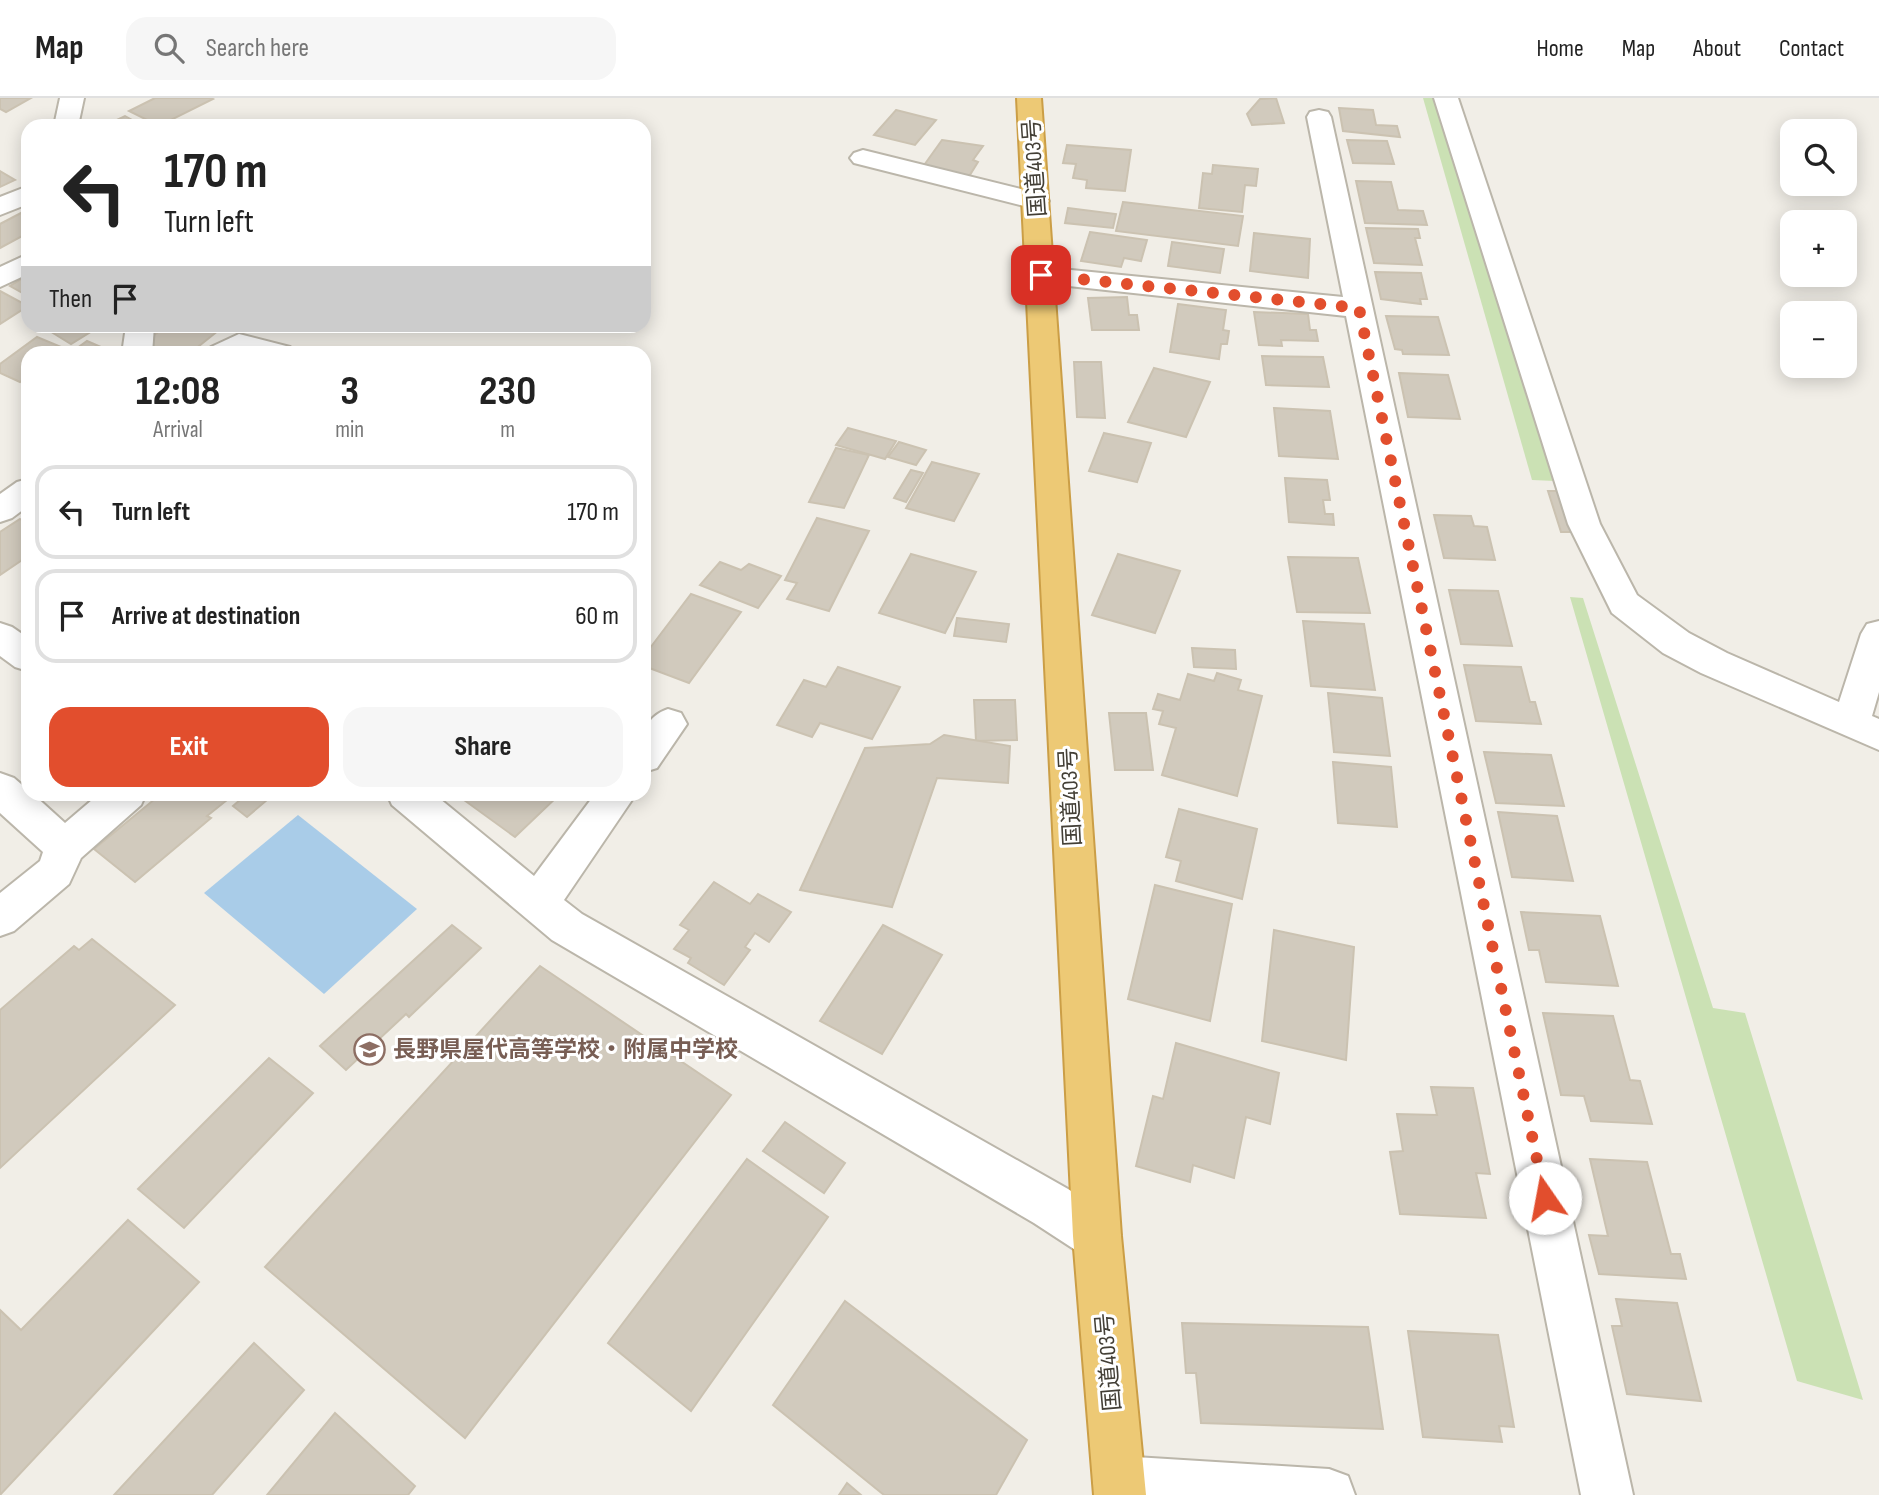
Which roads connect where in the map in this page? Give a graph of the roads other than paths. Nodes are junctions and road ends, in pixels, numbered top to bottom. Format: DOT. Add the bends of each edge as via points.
graph roads {
  1 [pos="72,98"];
  2 [pos="1030,98"];
  3 [pos="1446,98"];
  4 [pos="1320,117"];
  5 [pos="68,119"];
  6 [pos="863,158"];
  7 [pos="21,197"];
  8 [pos="1036,201"];
  9 [pos="0,207"];
  10 [pos="21,266"];
  11 [pos="1041,275"];
  12 [pos="0,279"];
  13 [pos="1359,308"];
  14 [pos="1879,634"];
  15 [pos="0,637"];
  16 [pos="21,652"];
  17 [pos="668,724"];
  18 [pos="1865,729"];
  19 [pos="651,747"];
  20 [pos="0,789"];
  21 [pos="119,801"];
  22 [pos="414,801"];
  23 [pos="612,801"];
  24 [pos="65,847"];
  25 [pos="538,903"];
  26 [pos="0,918"];
  27 [pos="1097,1236"];
  28 [pos="1120,1488"];
  29 [pos="1329,1495"];
  30 [pos="1607,1495"];
  1 -- 5 [label="street"];
  2 -- 8 [label="highway, 国道403号"];
  3 -- 18 [label="street" via="1584,524 1625,604 1676,643 1714,663"];
  4 -- 13 [label="street"];
  6 -- 8 [label="street"];
  7 -- 9 [label="street"];
  8 -- 11 [label="highway, 国道403号"];
  10 -- 12 [label="street"];
  11 -- 13 [label="street"];
  11 -- 27 [label="highway, 国道403号"];
  13 -- 30 [label="street"];
  14 -- 18 [label="street"];
  15 -- 16 [label="street"];
  17 -- 19 [label="street"];
  20 -- 24 [label="street"];
  21 -- 24 [label="street"];
  22 -- 25 [label="street"];
  23 -- 25 [label="street"];
  24 -- 26 [label="street" via="55,872"];
  25 -- 27 [label="street" via="567,927"];
  27 -- 28 [label="highway, 国道403号"];
  28 -- 29 [label="street"];
}
